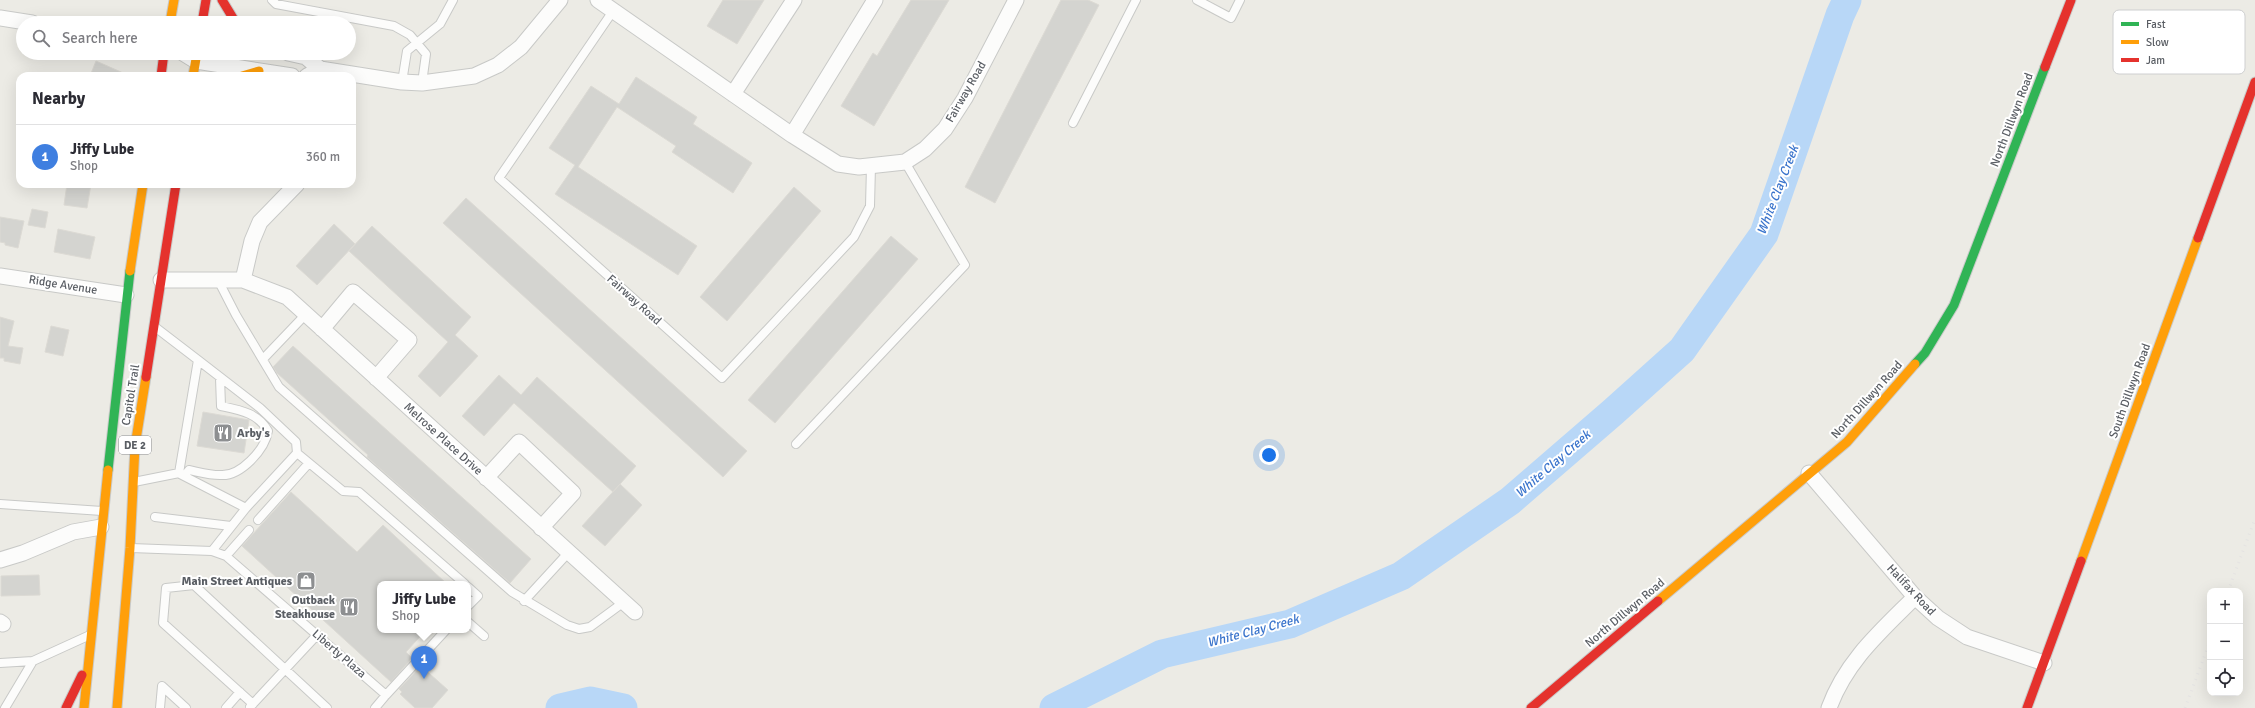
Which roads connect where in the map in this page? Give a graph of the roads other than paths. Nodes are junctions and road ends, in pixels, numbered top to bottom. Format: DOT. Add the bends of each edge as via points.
graph roads {
  1 [pos="174,0"];
  2 [pos="206,0"];
  3 [pos="222,0"];
  4 [pos="272,0"];
  5 [pos="453,0"];
  6 [pos="560,0"];
  7 [pos="598,0"];
  8 [pos="794,0"];
  9 [pos="875,0"];
  10 [pos="1016,0"];
  11 [pos="1136,0"];
  12 [pos="1197,0"];
  13 [pos="1240,0"];
  14 [pos="2071,0"];
  15 [pos="614,11"];
  16 [pos="171,16"];
  17 [pos="203,16"];
  18 [pos="232,16"];
  19 [pos="340,16"];
  20 [pos="0,18"];
  21 [pos="356,19"];
  22 [pos="16,20"];
  23 [pos="417,43"];
  24 [pos="163,60"];
  25 [pos="192,60"];
  26 [pos="210,60"];
  27 [pos="307,60"];
  28 [pos="259,71"];
  29 [pos="162,72"];
  30 [pos="193,72"];
  31 [pos="256,72"];
  32 [pos="266,72"];
  33 [pos="313,72"];
  34 [pos="356,76"];
  35 [pos="402,82"];
  36 [pos="2255,82"];
  37 [pos="422,83"];
  38 [pos="733,94"];
  39 [pos="1073,123"];
  40 [pos="792,135"];
  41 [pos="905,162"];
  42 [pos="871,166"];
  43 [pos="142,188"];
  44 [pos="175,188"];
  45 [pos="293,188"];
  46 [pos="0,276"];
  47 [pos="161,280"];
  48 [pos="218,280"];
  49 [pos="243,280"];
  50 [pos="126,295"];
  51 [pos="306,314"];
  52 [pos="154,326"];
  53 [pos="322,329"];
  54 [pos="264,358"];
  55 [pos="198,360"];
  56 [pos="220,378"];
  57 [pos="376,378"];
  58 [pos="796,444"];
  59 [pos="297,453"];
  60 [pos="309,463"];
  61 [pos="1809,473"];
  62 [pos="182,475"];
  63 [pos="486,478"];
  64 [pos="134,482"];
  65 [pos="0,504"];
  66 [pos="246,508"];
  67 [pos="102,511"];
  68 [pos="155,517"];
  69 [pos="258,520"];
  70 [pos="231,526"];
  71 [pos="101,527"];
  72 [pos="541,528"];
  73 [pos="249,530"];
  74 [pos="130,548"];
  75 [pos="212,551"];
  76 [pos="569,552"];
  77 [pos="226,556"];
  78 [pos="0,560"];
  79 [pos="462,581"];
  80 [pos="471,590"];
  81 [pos="1915,597"];
  82 [pos="524,601"];
  83 [pos="471,603"];
  84 [pos="629,607"];
  85 [pos="471,625"];
  86 [pos="443,633"];
  87 [pos="91,635"];
  88 [pos="317,635"];
  89 [pos="484,636"];
  90 [pos="33,661"];
  91 [pos="0,663"];
  92 [pos="2044,663"];
  93 [pos="88,664"];
  94 [pos="284,669"];
  95 [pos="240,692"];
  96 [pos="386,695"];
  97 [pos="251,706"];
  98 [pos="5,708"];
  99 [pos="66,708"];
  100 [pos="84,708"];
  101 [pos="117,708"];
  102 [pos="160,708"];
  103 [pos="186,708"];
  104 [pos="226,708"];
  105 [pos="327,708"];
  106 [pos="375,708"];
  107 [pos="1531,708"];
  108 [pos="1829,708"];
  109 [pos="2027,708"];
  1 -- 16 [label="street"];
  2 -- 17 [label="street"];
  3 -- 18 [label="street"];
  4 -- 19 [label="lane" via="276,4"];
  5 -- 23 [label="lane" via="440,24"];
  6 -- 37 [label="street" via="521,47 498,65 474,76"];
  7 -- 15 [label="street, Fairway Road"];
  8 -- 38 [label="street"];
  9 -- 40 [label="street"];
  10 -- 41 [label="street, Fairway Road" via="965,98 945,129 925,149"];
  11 -- 39 [label="lane"];
  12 -- 13 [label="lane" via="1231,18"];
  14 -- 61 [label="street, North Dillwyn Road" via="1954,305 1925,353 1847,442"];
  15 -- 38 [label="street, Fairway Road"];
  15 -- 42 [label="lane, Fairway Road" via="499,178 722,378 854,237 870,206"];
  20 -- 22 [label="street"];
  21 -- 23 [label="lane" via="394,26"];
  23 -- 35 [label="lane" via="407,51"];
  23 -- 37 [label="lane" via="426,54"];
  24 -- 29 [label="street"];
  25 -- 30 [label="street"];
  26 -- 28 [label="street"];
  27 -- 33 [label="street"];
  28 -- 31 [label="street"];
  28 -- 32 [label="street"];
  34 -- 35 [label="street"];
  35 -- 37 [label="street"];
  36 -- 92 [label="street, South Dillwyn Road"];
  38 -- 40 [label="street, Fairway Road"];
  40 -- 42 [label="street, Fairway Road" via="838,164"];
  41 -- 42 [label="street, Fairway Road"];
  41 -- 58 [label="lane" via="965,265"];
  43 -- 50 [label="street, Capitol Trail / DE 2"];
  44 -- 47 [label="street, Capitol Trail / DE 2"];
  45 -- 49 [label="street" via="260,222 252,242"];
  46 -- 50 [label="street, Ridge Avenue"];
  47 -- 48 [label="street, Melrose Place Drive"];
  47 -- 52 [label="street, Capitol Trail / DE 2"];
  48 -- 49 [label="street, Melrose Place Drive"];
  48 -- 54 [label="lane" via="236,315"];
  49 -- 51 [label="street, Melrose Place Drive" via="287,297"];
  50 -- 67 [label="street, Capitol Trail / DE 2"];
  51 -- 53 [label="street, Melrose Place Drive"];
  51 -- 54 [label="lane"];
  52 -- 55 [label="lane"];
  52 -- 64 [label="street, Capitol Trail / DE 2" via="135,446"];
  53 -- 57 [label="street, Melrose Place Drive"];
  53 -- 57 [label="street" via="353,292 409,340"];
  54 -- 82 [label="lane" via="269,373 279,387"];
  55 -- 56 [label="lane"];
  55 -- 62 [label="lane"];
  56 -- 59 [label="lane" via="260,408 296,442"];
  56 -- 62 [label="lane" via="221,406 247,412 256,417 268,431 267,439 260,451 230,474 221,476 188,470"];
  57 -- 63 [label="street, Melrose Place Drive"];
  59 -- 60 [label="lane"];
  59 -- 66 [label="lane"];
  60 -- 69 [label="lane"];
  60 -- 79 [label="lane" via="342,491 359,492"];
  61 -- 81 [label="street, Halifax Road"];
  61 -- 107 [label="street, North Dillwyn Road"];
  62 -- 64 [label="lane"];
  62 -- 66 [label="lane"];
  63 -- 72 [label="street, Melrose Place Drive"];
  63 -- 72 [label="street" via="519,442 574,493"];
  64 -- 74 [label="street, Capitol Trail / DE 2"];
  65 -- 67 [label="lane"];
  66 -- 70 [label="lane"];
  67 -- 71 [label="street, Capitol Trail / DE 2"];
  68 -- 70 [label="lane"];
  70 -- 75 [label="lane"];
  71 -- 78 [label="street" via="73,532"];
  71 -- 87 [label="street, Capitol Trail / DE 2"];
  72 -- 76 [label="street, Melrose Place Drive"];
  73 -- 77 [label="lane"];
  74 -- 75 [label="lane, Liberty Plaza"];
  74 -- 101 [label="street, Capitol Trail / DE 2"];
  75 -- 77 [label="lane, Liberty Plaza"];
  76 -- 82 [label="lane"];
  76 -- 84 [label="street, Melrose Place Drive"];
  77 -- 88 [label="lane, Liberty Plaza"];
  80 -- 83 [label="lane" via="478,596"];
  81 -- 92 [label="street, Halifax Road" via="1955,631"];
  81 -- 108 [label="street" via="1861,650 1845,672"];
  82 -- 84 [label="lane" via="579,630"];
  85 -- 89 [label="lane"];
  86 -- 96 [label="lane"];
  87 -- 90 [label="lane"];
  87 -- 93 [label="street, Capitol Trail / DE 2"];
  88 -- 94 [label="lane"];
  88 -- 96 [label="lane, Liberty Plaza"];
  90 -- 91 [label="lane"];
  90 -- 98 [label="lane"];
  92 -- 109 [label="street, South Dillwyn Road"];
  93 -- 99 [label="street"];
  93 -- 100 [label="street, Capitol Trail / DE 2"];
  94 -- 95 [label="lane" via="194,585 166,588 163,623"];
  94 -- 97 [label="lane"];
  94 -- 105 [label="lane"];
  95 -- 97 [label="lane"];
  95 -- 104 [label="lane"];
  96 -- 106 [label="lane"];
  102 -- 103 [label="lane" via="162,686"];
}
